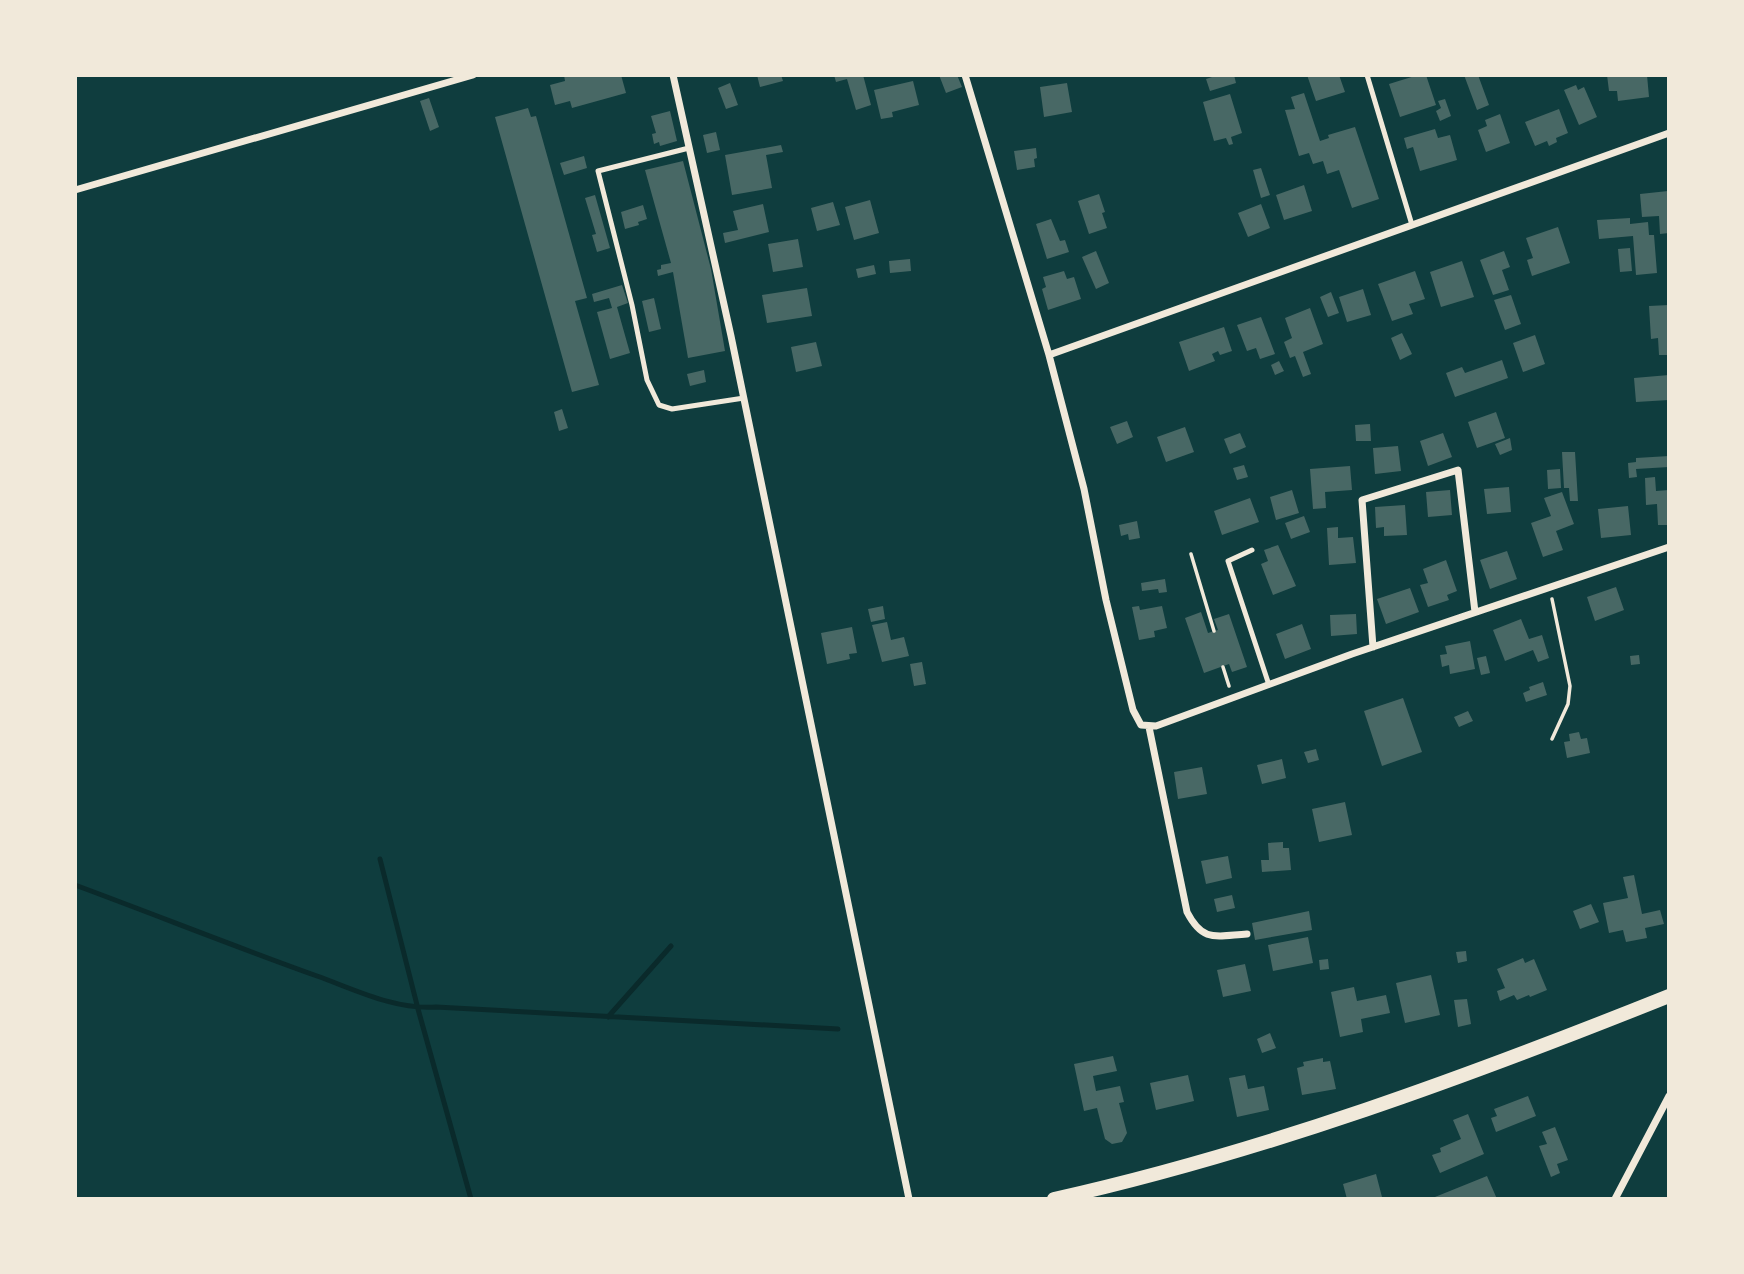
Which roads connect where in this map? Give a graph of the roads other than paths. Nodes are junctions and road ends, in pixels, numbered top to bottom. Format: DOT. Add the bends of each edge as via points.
graph roads {
  1 [pos="473,75"];
  2 [pos="673,75"];
  3 [pos="965,75"];
  4 [pos="1367,75"];
  5 [pos="1669,133"];
  6 [pos="690,148"];
  7 [pos="75,190"];
  8 [pos="1412,225"];
  9 [pos="1049,355"];
  10 [pos="744,398"];
  11 [pos="1669,547"];
  12 [pos="1252,550"];
  13 [pos="1475,612"];
  14 [pos="1373,647"];
  15 [pos="1269,685"];
  16 [pos="1152,726"];
  17 [pos="1247,934"];
  18 [pos="1669,996"];
  19 [pos="1669,1096"];
  20 [pos="909,1199"];
  21 [pos="1054,1199"];
  22 [pos="1615,1199"];
  1 -- 7 [label="street"];
  2 -- 6 [label="street"];
  3 -- 9 [label="street"];
  4 -- 8 [label="lane"];
  5 -- 8 [label="street"];
  6 -- 10 [label="street"];
  6 -- 10 [label="lane" via="598,171 647,380 659,405 672,410"];
  8 -- 9 [label="street"];
  9 -- 16 [label="street" via="1133,709 1141,725"];
  10 -- 20 [label="street"];
  11 -- 13 [label="street"];
  12 -- 15 [label="lane" via="1228,561"];
  13 -- 14 [label="street"];
  13 -- 14 [label="street" via="1458,470 1362,500"];
  14 -- 15 [label="street"];
  15 -- 16 [label="street"];
  16 -- 17 [label="street" via="1187,912 1202,934"];
  18 -- 21 [label="main road" via="1386,1103 1153,1175"];
  19 -- 22 [label="street"];
}
